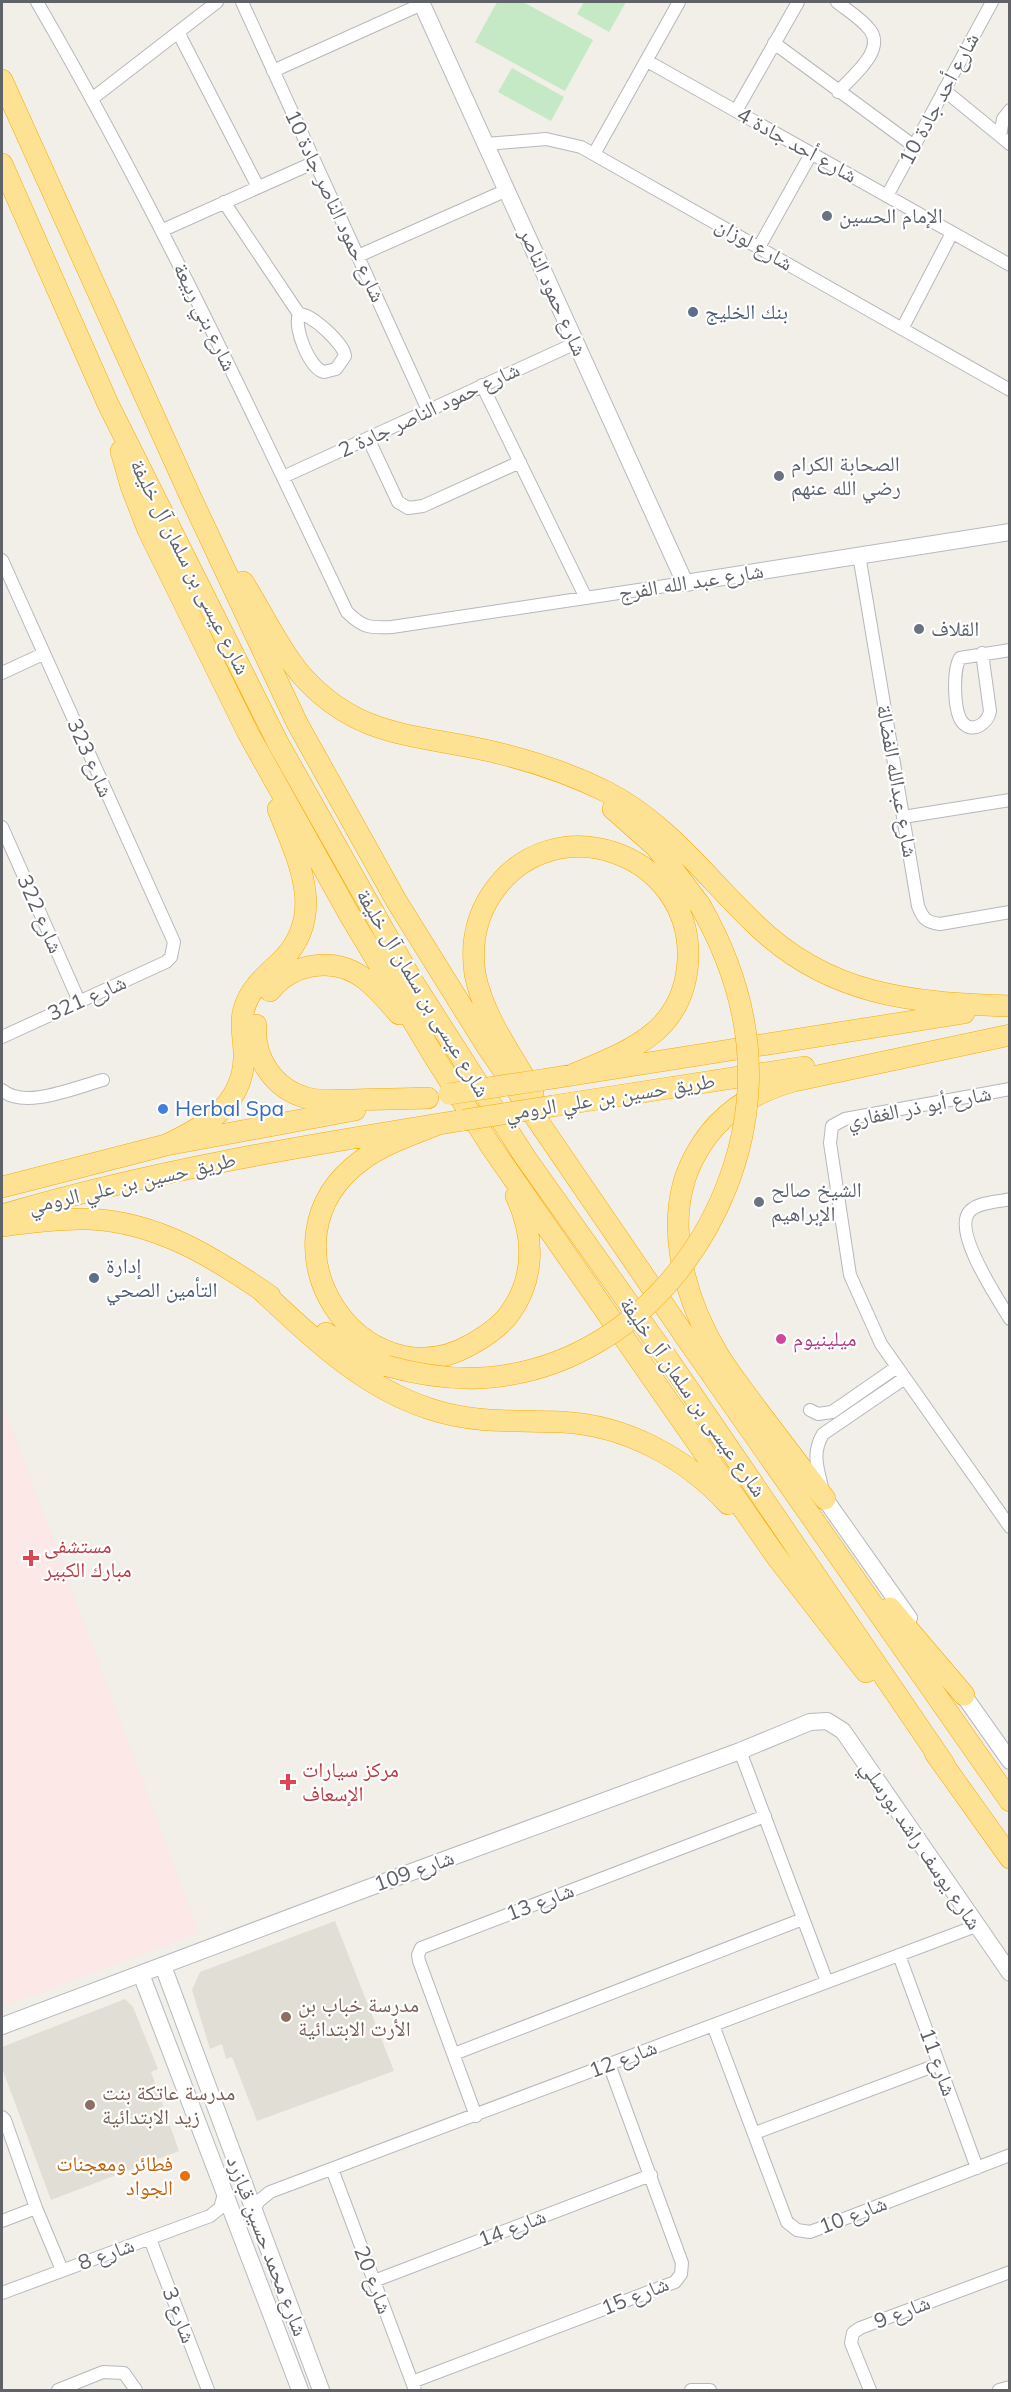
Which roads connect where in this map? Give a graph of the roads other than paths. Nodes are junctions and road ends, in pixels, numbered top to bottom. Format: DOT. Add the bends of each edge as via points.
graph roads {
  1 [pos="37,2"];
  2 [pos="217,2"];
  3 [pos="242,2"];
  4 [pos="679,2"];
  5 [pos="798,2"];
  6 [pos="837,2"];
  7 [pos="992,2"];
  8 [pos="421,3"];
  9 [pos="177,32"];
  10 [pos="774,44"];
  11 [pos="646,61"];
  12 [pos="273,71"];
  13 [pos="2,80"];
  14 [pos="944,90"];
  15 [pos="838,92"];
  16 [pos="93,98"];
  17 [pos="1010,110"];
  18 [pos="736,111"];
  19 [pos="1005,140"];
  20 [pos="486,144"];
  21 [pos="914,146"];
  22 [pos="594,153"];
  23 [pos="812,154"];
  24 [pos="315,162"];
  25 [pos="2,164"];
  26 [pos="258,187"];
  27 [pos="507,190"];
  28 [pos="887,196"];
  29 [pos="224,202"];
  30 [pos="163,230"];
  31 [pos="952,232"];
  32 [pos="759,247"];
  33 [pos="358,256"];
  34 [pos="1010,265"];
  35 [pos="299,314"];
  36 [pos="902,329"];
  37 [pos="576,343"];
  38 [pos="482,386"];
  39 [pos="1010,390"];
  40 [pos="108,404"];
  41 [pos="428,410"];
  42 [pos="368,438"];
  43 [pos="520,462"];
  44 [pos="283,477"];
  45 [pos="192,500"];
  46 [pos="1010,532"];
  47 [pos="859,555"];
  48 [pos="2,560"];
  49 [pos="686,583"];
  50 [pos="586,598"];
  51 [pos="372,628"];
  52 [pos="1010,650"];
  53 [pos="982,653"];
  54 [pos="43,654"];
  55 [pos="2,674"];
  56 [pos="248,733"];
  57 [pos="540,766"];
  58 [pos="1010,800"];
  59 [pos="903,817"];
  60 [pos="2,827"];
  61 [pos="1010,912"];
  62 [pos="171,957"];
  63 [pos="79,1001"];
  64 [pos="1010,1006"];
  65 [pos="1010,1035"];
  66 [pos="2,1037"];
  67 [pos="438,1060"];
  68 [pos="574,1074"];
  69 [pos="103,1080"];
  70 [pos="1010,1089"];
  71 [pos="2,1090"];
  72 [pos="428,1098"];
  73 [pos="436,1125"];
  74 [pos="490,1144"];
  75 [pos="166,1145"];
  76 [pos="66,1170"];
  77 [pos="2,1178"];
  78 [pos="2,1187"];
  79 [pos="1010,1199"];
  80 [pos="598,1208"];
  81 [pos="2,1215"];
  82 [pos="2,1226"];
  83 [pos="260,1289"];
  84 [pos="1010,1319"];
  85 [pos="901,1372"];
  86 [pos="839,1422"];
  87 [pos="794,1491"];
  88 [pos="825,1499"];
  89 [pos="1009,1524"];
  90 [pos="776,1556"];
  91 [pos="964,1695"];
  92 [pos="827,1721"];
  93 [pos="740,1751"];
  94 [pos="1010,1761"];
  95 [pos="944,1764"];
  96 [pos="1010,1801"];
  97 [pos="765,1816"];
  98 [pos="1010,1858"];
  99 [pos="803,1919"];
  100 [pos="976,1926"];
  101 [pos="899,1955"];
  102 [pos="163,1966"];
  103 [pos="1010,1973"];
  104 [pos="141,1974"];
  105 [pos="827,1982"];
  106 [pos="713,2025"];
  107 [pos="2,2026"];
  108 [pos="164,2031"];
  109 [pos="454,2054"];
  110 [pos="609,2064"];
  111 [pos="939,2064"];
  112 [pos="216,2110"];
  113 [pos="476,2116"];
  114 [pos="2,2117"];
  115 [pos="755,2133"];
  116 [pos="1010,2155"];
  117 [pos="977,2168"];
  118 [pos="332,2169"];
  119 [pos="651,2175"];
  120 [pos="244,2184"];
  121 [pos="225,2191"];
  122 [pos="270,2192"];
  123 [pos="36,2208"];
  124 [pos="254,2210"];
  125 [pos="210,2216"];
  126 [pos="2,2221"];
  127 [pos="238,2223"];
  128 [pos="150,2239"];
  129 [pos="62,2270"];
  130 [pos="1010,2272"];
  131 [pos="374,2281"];
  132 [pos="2,2293"];
  133 [pos="414,2386"];
  134 [pos="1010,2387"];
  135 [pos="58,2391"];
  136 [pos="136,2391"];
  137 [pos="208,2391"];
  138 [pos="300,2391"];
  139 [pos="321,2391"];
  140 [pos="691,2391"];
  141 [pos="710,2391"];
  142 [pos="870,2391"];
  143 [pos="999,2391"];
  1 -- 16 [label="street, شارع بني ربيعة"];
  2 -- 9 [label="street"];
  3 -- 12 [label="street, شارع حمود الناصر جادة 10"];
  4 -- 11 [label="street"];
  5 -- 10 [label="street"];
  6 -- 15 [label="street" via="870,30 875,43 872,55"];
  7 -- 14 [label="street, شارع أحد جادة 10"];
  8 -- 12 [label="street"];
  8 -- 20 [label="street, شارع حمود الناصر"];
  9 -- 16 [label="street"];
  9 -- 26 [label="street"];
  10 -- 15 [label="street"];
  10 -- 18 [label="street"];
  11 -- 18 [label="street, شارع أحد جادة 4"];
  11 -- 22 [label="street"];
  12 -- 24 [label="street, شارع حمود الناصر جادة 10"];
  13 -- 45 [label="highway, شارع عيسى بن سلمان آل خليفة"];
  14 -- 19 [label="street"];
  14 -- 21 [label="street, شارع أحد جادة 10"];
  15 -- 21 [label="street"];
  16 -- 30 [label="street, شارع بني ربيعة"];
  17 -- 19 [label="street" via="1004,119"];
  18 -- 23 [label="street, شارع أحد جادة 4"];
  20 -- 22 [label="street, شارع لوزان" via="546,139"];
  20 -- 27 [label="street, شارع حمود الناصر"];
  21 -- 28 [label="street, شارع أحد جادة 10"];
  22 -- 32 [label="street, شارع لوزان"];
  23 -- 28 [label="street, شارع أحد جادة 4"];
  23 -- 32 [label="street"];
  24 -- 26 [label="street"];
  24 -- 33 [label="street, شارع حمود الناصر جادة 10"];
  25 -- 40 [label="highway, شارع عيسى بن سلمان آل خليفة"];
  26 -- 29 [label="street"];
  27 -- 33 [label="street"];
  27 -- 37 [label="street, شارع حمود الناصر"];
  28 -- 31 [label="street, شارع أحد جادة 4"];
  29 -- 30 [label="street"];
  29 -- 35 [label="street"];
  30 -- 44 [label="street, شارع بني ربيعة"];
  31 -- 34 [label="street, شارع أحد جادة 4"];
  31 -- 36 [label="street"];
  32 -- 36 [label="street, شارع لوزان"];
  33 -- 41 [label="street, شارع حمود الناصر جادة 10"];
  35 -- 35 [label="street" via="298,333 315,367 324,372 336,369 344,360 344,350 315,319"];
  36 -- 39 [label="street, شارع لوزان"];
  37 -- 38 [label="street, شارع حمود الناصر جادة 2"];
  37 -- 49 [label="street, شارع حمود الناصر"];
  38 -- 41 [label="street, شارع حمود الناصر جادة 2"];
  38 -- 43 [label="street"];
  40 -- 56 [label="highway" via="148,530"];
  40 -- 95 [label="highway, شارع عيسى بن سلمان آل خليفة" via="278,743 412,982 525,1157"];
  41 -- 42 [label="street, شارع حمود الناصر جادة 2"];
  42 -- 43 [label="street" via="398,502 408,508 423,506"];
  42 -- 44 [label="street, شارع حمود الناصر جادة 2"];
  43 -- 50 [label="street"];
  44 -- 51 [label="street, شارع بني ربيعة" via="347,612 358,624"];
  45 -- 57 [label="highway" via="295,667 322,696 356,719 388,731 484,750"];
  45 -- 80 [label="highway, شارع عيسى بن سلمان آل خليفة" via="297,723 397,902 486,1045"];
  46 -- 47 [label="street, شارع عبد الله الفرج"];
  47 -- 49 [label="street, شارع عبد الله الفرج"];
  47 -- 59 [label="street, شارع عبدالله الفضالة"];
  48 -- 54 [label="street, شارع 323"];
  49 -- 50 [label="street, شارع عبد الله الفرج"];
  50 -- 51 [label="street, شارع عبد الله الفرج"];
  52 -- 53 [label="street"];
  53 -- 53 [label="street" via="960,658 956,665 954,681 960,718 971,727 989,719"];
  54 -- 55 [label="street"];
  54 -- 62 [label="street, شارع 323" via="174,942"];
  56 -- 67 [label="highway" via="349,914"];
  56 -- 75 [label="highway" via="303,873 305,916 294,946 256,986 244,1008 244,1059 234,1094 214,1118"];
  57 -- 64 [label="highway" via="608,793 651,820 690,855 754,924 812,967 869,991 903,998 942,1004"];
  57 -- 83 [label="highway, bridge" via="627,820 669,862 720,941 745,1029 748,1072 746,1116 723,1197 696,1247 640,1312 607,1337 557,1361 513,1374 434,1376 387,1366 339,1342"];
  58 -- 59 [label="street"];
  59 -- 61 [label="street, شارع عبدالله الفضالة" via="922,918 940,924"];
  60 -- 63 [label="street, شارع 322"];
  62 -- 63 [label="street, شارع 321"];
  63 -- 66 [label="street, شارع 321"];
  64 -- 68 [label="highway, طريق حسين بن علي الرومي"];
  65 -- 73 [label="highway, طريق حسين بن علي الرومي, bridge"];
  65 -- 88 [label="highway" via="768,1090 716,1125 687,1170 679,1198 678,1233 704,1328 726,1367"];
  67 -- 72 [label="highway" via="371,985 340,968 310,966 285,976 267,994 258,1013 255,1035 261,1060 277,1082 296,1094 329,1100"];
  67 -- 74 [label="highway"];
  68 -- 72 [label="highway, طريق حسين بن علي الرومي, bridge"];
  68 -- 80 [label="highway" via="647,1040 664,1025 683,989 688,950 682,918 657,879 639,864 616,853 572,846 536,855 505,877 489,897 478,921 474,961 490,1015"];
  69 -- 71 [label="street" via="29,1099 9,1096"];
  70 -- 85 [label="street, شارع أبو ذر الغفاري" via="844,1119 832,1126 830,1143 850,1275 881,1344"];
  72 -- 75 [label="highway, طريق حسين بن علي الرومي"];
  73 -- 74 [label="highway" via="397,1140 362,1160 334,1188 318,1226 316,1259 327,1296 350,1327 366,1341 386,1350 417,1356 455,1352 492,1331 518,1301 529,1265 528,1230 518,1199"];
  73 -- 81 [label="highway, طريق حسين بن علي الرومي" via="244,1156"];
  74 -- 90 [label="highway"];
  75 -- 76 [label="highway, طريق حسين بن علي الرومي"];
  76 -- 77 [label="highway"];
  76 -- 78 [label="highway, طريق حسين بن علي الرومي"];
  79 -- 84 [label="street" via="969,1211 964,1230"];
  80 -- 87 [label="highway, شارع عيسى بن سلمان آل خليفة"];
  82 -- 83 [label="highway" via="89,1219 124,1223 191,1246"];
  83 -- 90 [label="highway" via="345,1364 412,1403 478,1420 565,1422 598,1427 661,1450 706,1482"];
  85 -- 86 [label="street"];
  85 -- 86 [label="street" via="832,1412 812,1411"];
  85 -- 89 [label="street, شارع أبو ذر الغفاري"];
  86 -- 88 [label="street" via="824,1434 816,1453"];
  87 -- 91 [label="highway"];
  87 -- 96 [label="highway"];
  88 -- 91 [label="street"];
  90 -- 95 [label="highway" via="882,1693"];
  91 -- 94 [label="street"];
  92 -- 93 [label="street, شارع 109" via="810,1722"];
  92 -- 100 [label="street, شارع يوسف راشد بورسلي" via="843,1731"];
  93 -- 97 [label="street"];
  93 -- 102 [label="street, شارع 109"];
  95 -- 98 [label="highway"];
  97 -- 99 [label="street"];
  97 -- 109 [label="street, شارع 13" via="421,1948 419,1961"];
  99 -- 105 [label="street"];
  99 -- 109 [label="street"];
  100 -- 101 [label="street, شارع 12"];
  100 -- 103 [label="street, شارع يوسف راشد بورسلي"];
  101 -- 105 [label="street, شارع 12"];
  101 -- 111 [label="street, شارع 11"];
  102 -- 104 [label="street, شارع 109"];
  102 -- 112 [label="street, شارع محمد حسين قبازرد"];
  104 -- 107 [label="street, شارع 109"];
  104 -- 108 [label="street, شارع محمد حسين قبازرد"];
  105 -- 106 [label="street, شارع 12"];
  106 -- 110 [label="street, شارع 12"];
  106 -- 115 [label="street, شارع 10"];
  108 -- 112 [label="street" via="170,2019 176,2020"];
  108 -- 121 [label="street, شارع محمد حسين قبازرد"];
  109 -- 113 [label="street, شارع 13"];
  110 -- 113 [label="street, شارع 12"];
  110 -- 119 [label="street, شارع 15"];
  111 -- 115 [label="street"];
  111 -- 117 [label="street, شارع 11"];
  112 -- 120 [label="street, شارع محمد حسين قبازرد"];
  113 -- 118 [label="street, شارع 12"];
  114 -- 123 [label="street"];
  115 -- 117 [label="street, شارع 10" via="787,2222 797,2230 810,2232"];
  116 -- 117 [label="street, شارع 10"];
  118 -- 122 [label="street, شارع 12"];
  118 -- 131 [label="street, شارع 20"];
  119 -- 131 [label="street, شارع 14"];
  119 -- 133 [label="street, شارع 15" via="682,2263 675,2282"];
  120 -- 122 [label="street"];
  120 -- 124 [label="street, شارع محمد حسين قبازرد"];
  121 -- 125 [label="street" via="223,2203"];
  121 -- 127 [label="street, شارع محمد حسين قبازرد"];
  122 -- 124 [label="street, شارع 12"];
  123 -- 126 [label="street"];
  123 -- 129 [label="street"];
  124 -- 139 [label="street, شارع محمد حسين قبازرد"];
  125 -- 127 [label="street"];
  125 -- 128 [label="street, شارع 8"];
  127 -- 138 [label="street, شارع محمد حسين قبازرد"];
  128 -- 129 [label="street, شارع 8"];
  128 -- 137 [label="street, شارع 3"];
  129 -- 132 [label="street, شارع 8"];
  130 -- 142 [label="street, شارع 9" via="853,2333 851,2343"];
  131 -- 133 [label="street, شارع 20"];
  134 -- 143 [label="street"];
  135 -- 136 [label="street" via="103,2372 124,2373"];
  140 -- 141 [label="street"];
}
